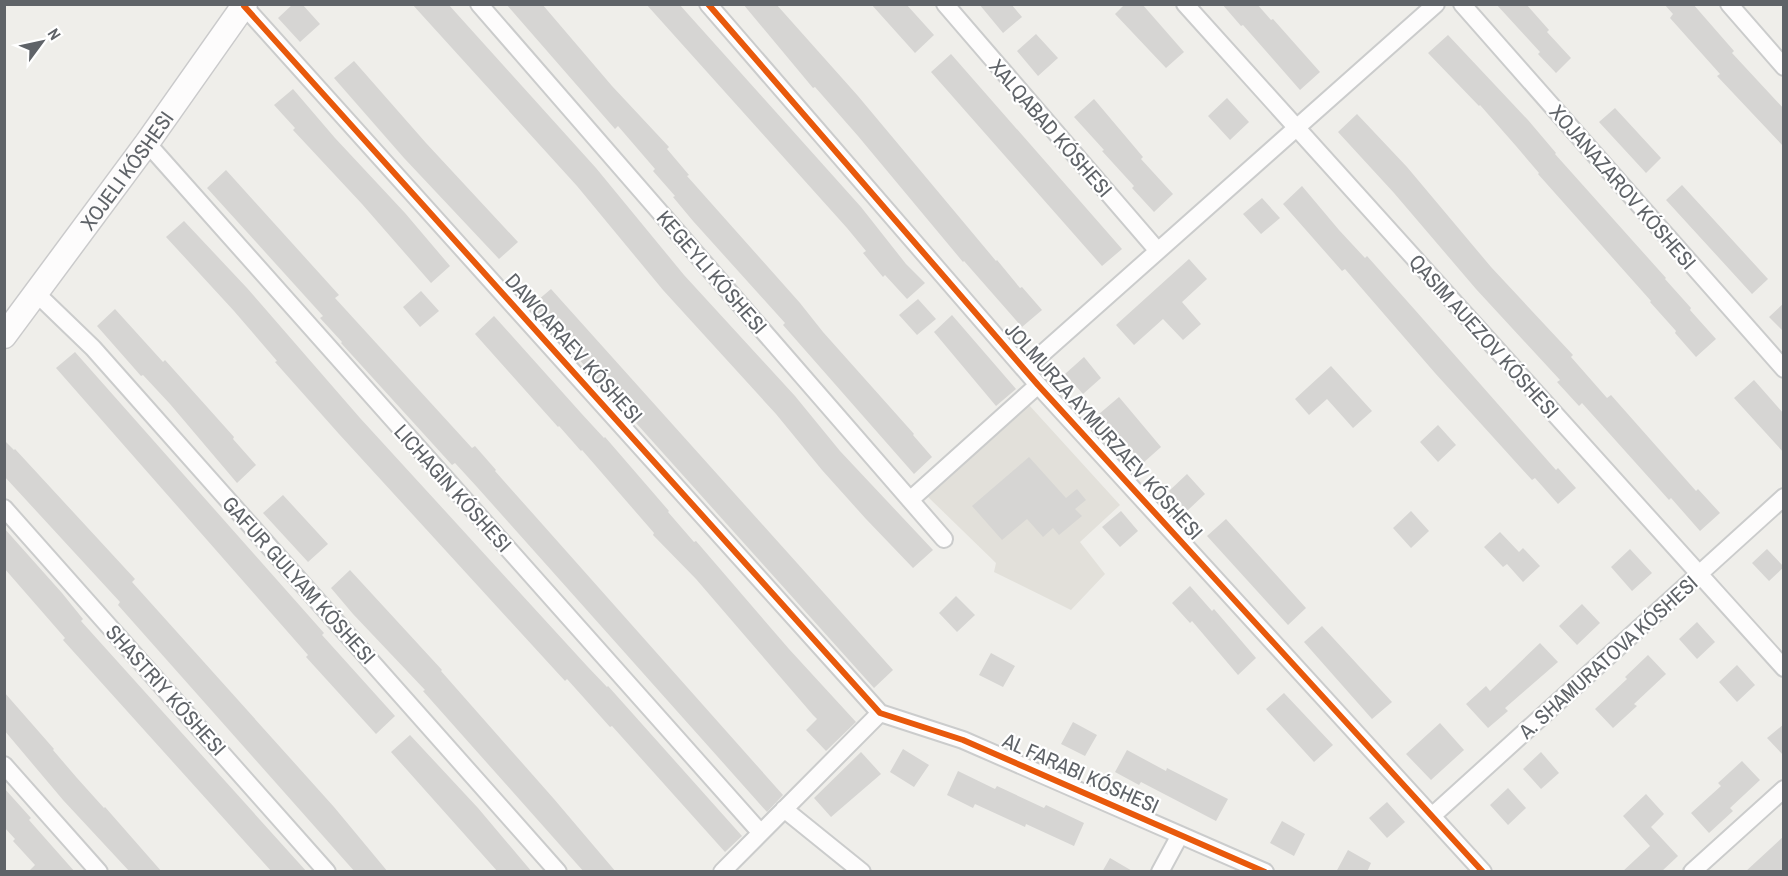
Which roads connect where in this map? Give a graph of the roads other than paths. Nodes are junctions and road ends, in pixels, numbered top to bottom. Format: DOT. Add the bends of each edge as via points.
graph roads {
  1 [pos="479,4"];
  2 [pos="708,4"];
  3 [pos="945,4"];
  4 [pos="1185,4"];
  5 [pos="1436,4"];
  6 [pos="1462,4"];
  7 [pos="1729,4"];
  8 [pos="244,5"];
  9 [pos="1784,67"];
  10 [pos="1296,129"];
  11 [pos="147,144"];
  12 [pos="1158,251"];
  13 [pos="36,293"];
  14 [pos="8,323"];
  15 [pos="1025,369"];
  16 [pos="1784,369"];
  17 [pos="1038,385"];
  18 [pos="1784,497"];
  19 [pos="910,500"];
  20 [pos="4,508"];
  21 [pos="944,540"];
  22 [pos="1699,574"];
  23 [pos="1784,668"];
  24 [pos="880,713"];
  25 [pos="4,765"];
  26 [pos="1784,789"];
  27 [pos="784,809"];
  28 [pos="1432,816"];
  29 [pos="760,832"];
  30 [pos="1180,835"];
  31 [pos="99,872"];
  32 [pos="327,872"];
  33 [pos="558,872"];
  34 [pos="722,872"];
  35 [pos="862,872"];
  36 [pos="1160,872"];
  37 [pos="1265,872"];
  38 [pos="1483,872"];
  39 [pos="1692,872"];
  1 -- 19 [label="street, KEGEYLI KÓSHESI"];
  2 -- 15 [label="street, JOLMURZA AYMURZAEV KÓSHESI"];
  3 -- 12 [label="street, XALQABAD KÓSHESI"];
  4 -- 10 [label="street"];
  5 -- 10 [label="street"];
  6 -- 16 [label="street, XOJANAZAROV KÓSHESI"];
  7 -- 9 [label="street"];
  8 -- 11 [label="street, XOJELI KÓSHESI"];
  8 -- 24 [label="street, DAWQARAEV KÓSHESI"];
  10 -- 12 [label="street"];
  10 -- 22 [label="street"];
  11 -- 13 [label="street, XOJELI KÓSHESI"];
  11 -- 29 [label="street, LICHAGIN KÓSHESI"];
  12 -- 15 [label="street"];
  13 -- 14 [label="street, XOJELI KÓSHESI"];
  13 -- 33 [label="street, GAFUR GULYAM KÓSHESI" via="93,348"];
  15 -- 17 [label="street, JOLMURZA AYMURZAEV KÓSHESI"];
  17 -- 19 [label="street"];
  17 -- 28 [label="street, JOLMURZA AYMURZAEV KÓSHESI"];
  18 -- 22 [label="street, A. SHAMURATOVA KÓSHESI"];
  19 -- 21 [label="street, KEGEYLI KÓSHESI"];
  20 -- 32 [label="street, SHASTRIY KÓSHESI"];
  22 -- 23 [label="street"];
  22 -- 28 [label="street, A. SHAMURATOVA KÓSHESI"];
  24 -- 27 [label="street"];
  24 -- 30 [label="street, AL FARABI KÓSHESI" via="963,740"];
  25 -- 31 [label="street"];
  26 -- 39 [label="street"];
  27 -- 29 [label="street"];
  27 -- 35 [label="street"];
  28 -- 38 [label="street, JOLMURZA AYMURZAEV KÓSHESI"];
  29 -- 34 [label="street"];
  30 -- 36 [label="street"];
  30 -- 37 [label="street, AL FARABI KÓSHESI"];
}
